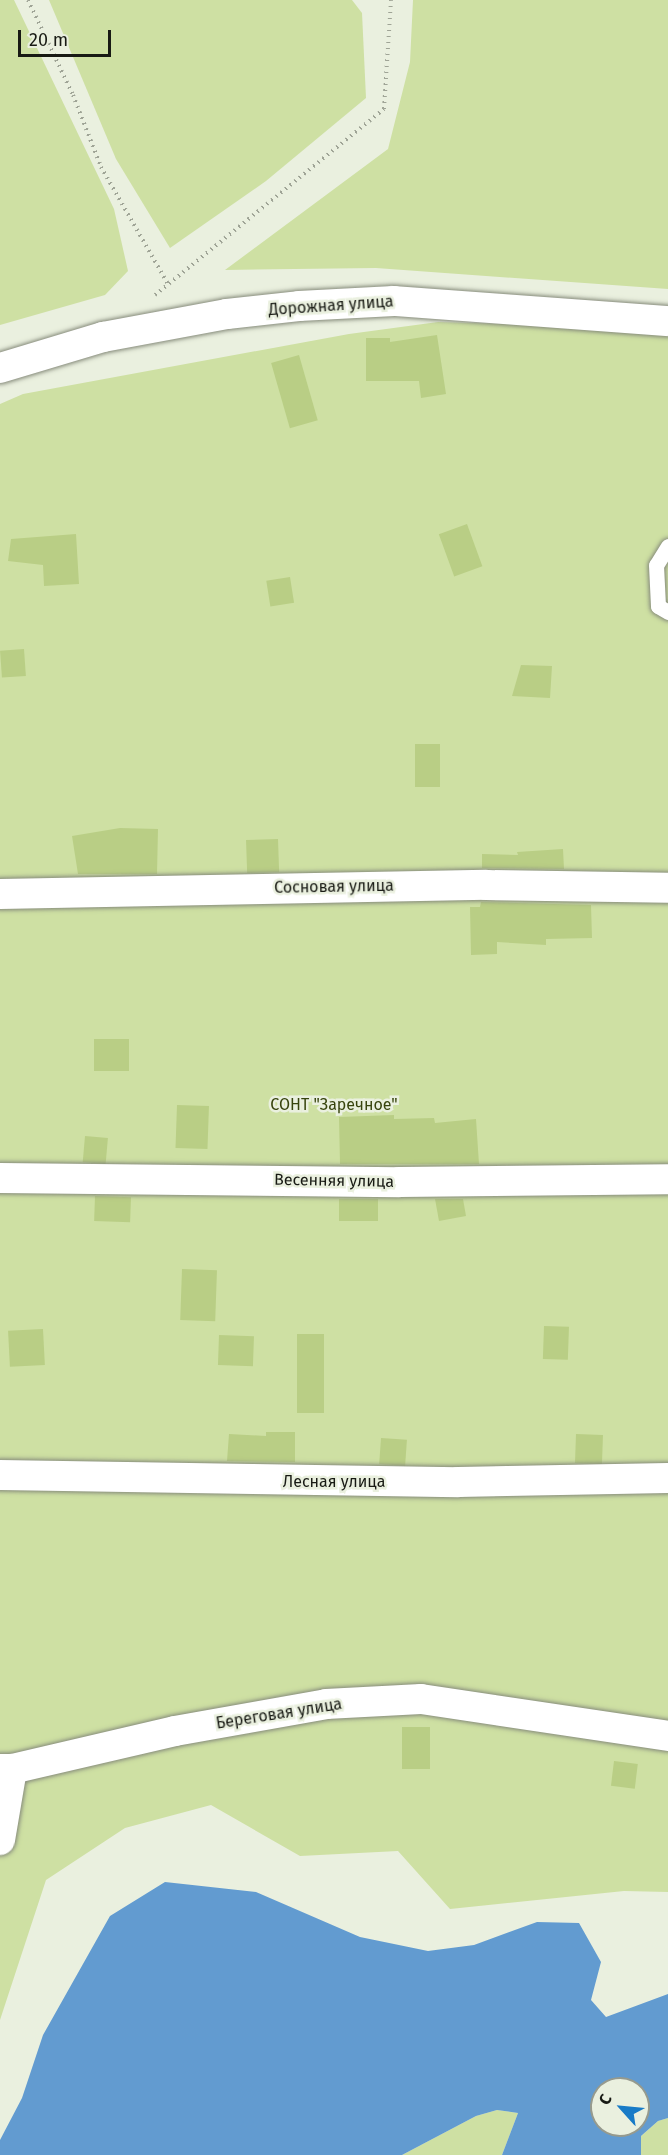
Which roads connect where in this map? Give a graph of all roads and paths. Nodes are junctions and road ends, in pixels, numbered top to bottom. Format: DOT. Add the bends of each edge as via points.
graph roads {
  1 [pos="28,0"];
  2 [pos="391,0"];
  3 [pos="168,284"];
  4 [pos="149,299"];
  5 [pos="668,321"];
  6 [pos="0,368"];
  7 [pos="668,546"];
  8 [pos="668,612"];
  9 [pos="668,888"];
  10 [pos="0,894"];
  11 [pos="0,1178"];
  12 [pos="668,1179"];
  13 [pos="0,1475"];
  14 [pos="668,1478"];
  15 [pos="668,1736"];
  16 [pos="6,1769"];
  17 [pos="0,1840"];
  1 -- 3 [label="path" via="73,95 101,167"];
  2 -- 3 [label="path" via="384,109"];
  3 -- 4 [label="path"];
  5 -- 6 [label="street, Дорожная улица" via="394,301 299,306 227,314 103,337"];
  7 -- 8 [label="lane" via="656,566 658,606"];
  9 -- 10 [label="street, Сосновая улица" via="486,885"];
  11 -- 12 [label="street, Весенняя улица" via="399,1182"];
  13 -- 14 [label="street, Лесная улица" via="458,1482"];
  15 -- 16 [label="street, Береговая улица" via="421,1699 326,1704 175,1731"];
  16 -- 17 [label="street"];
}
